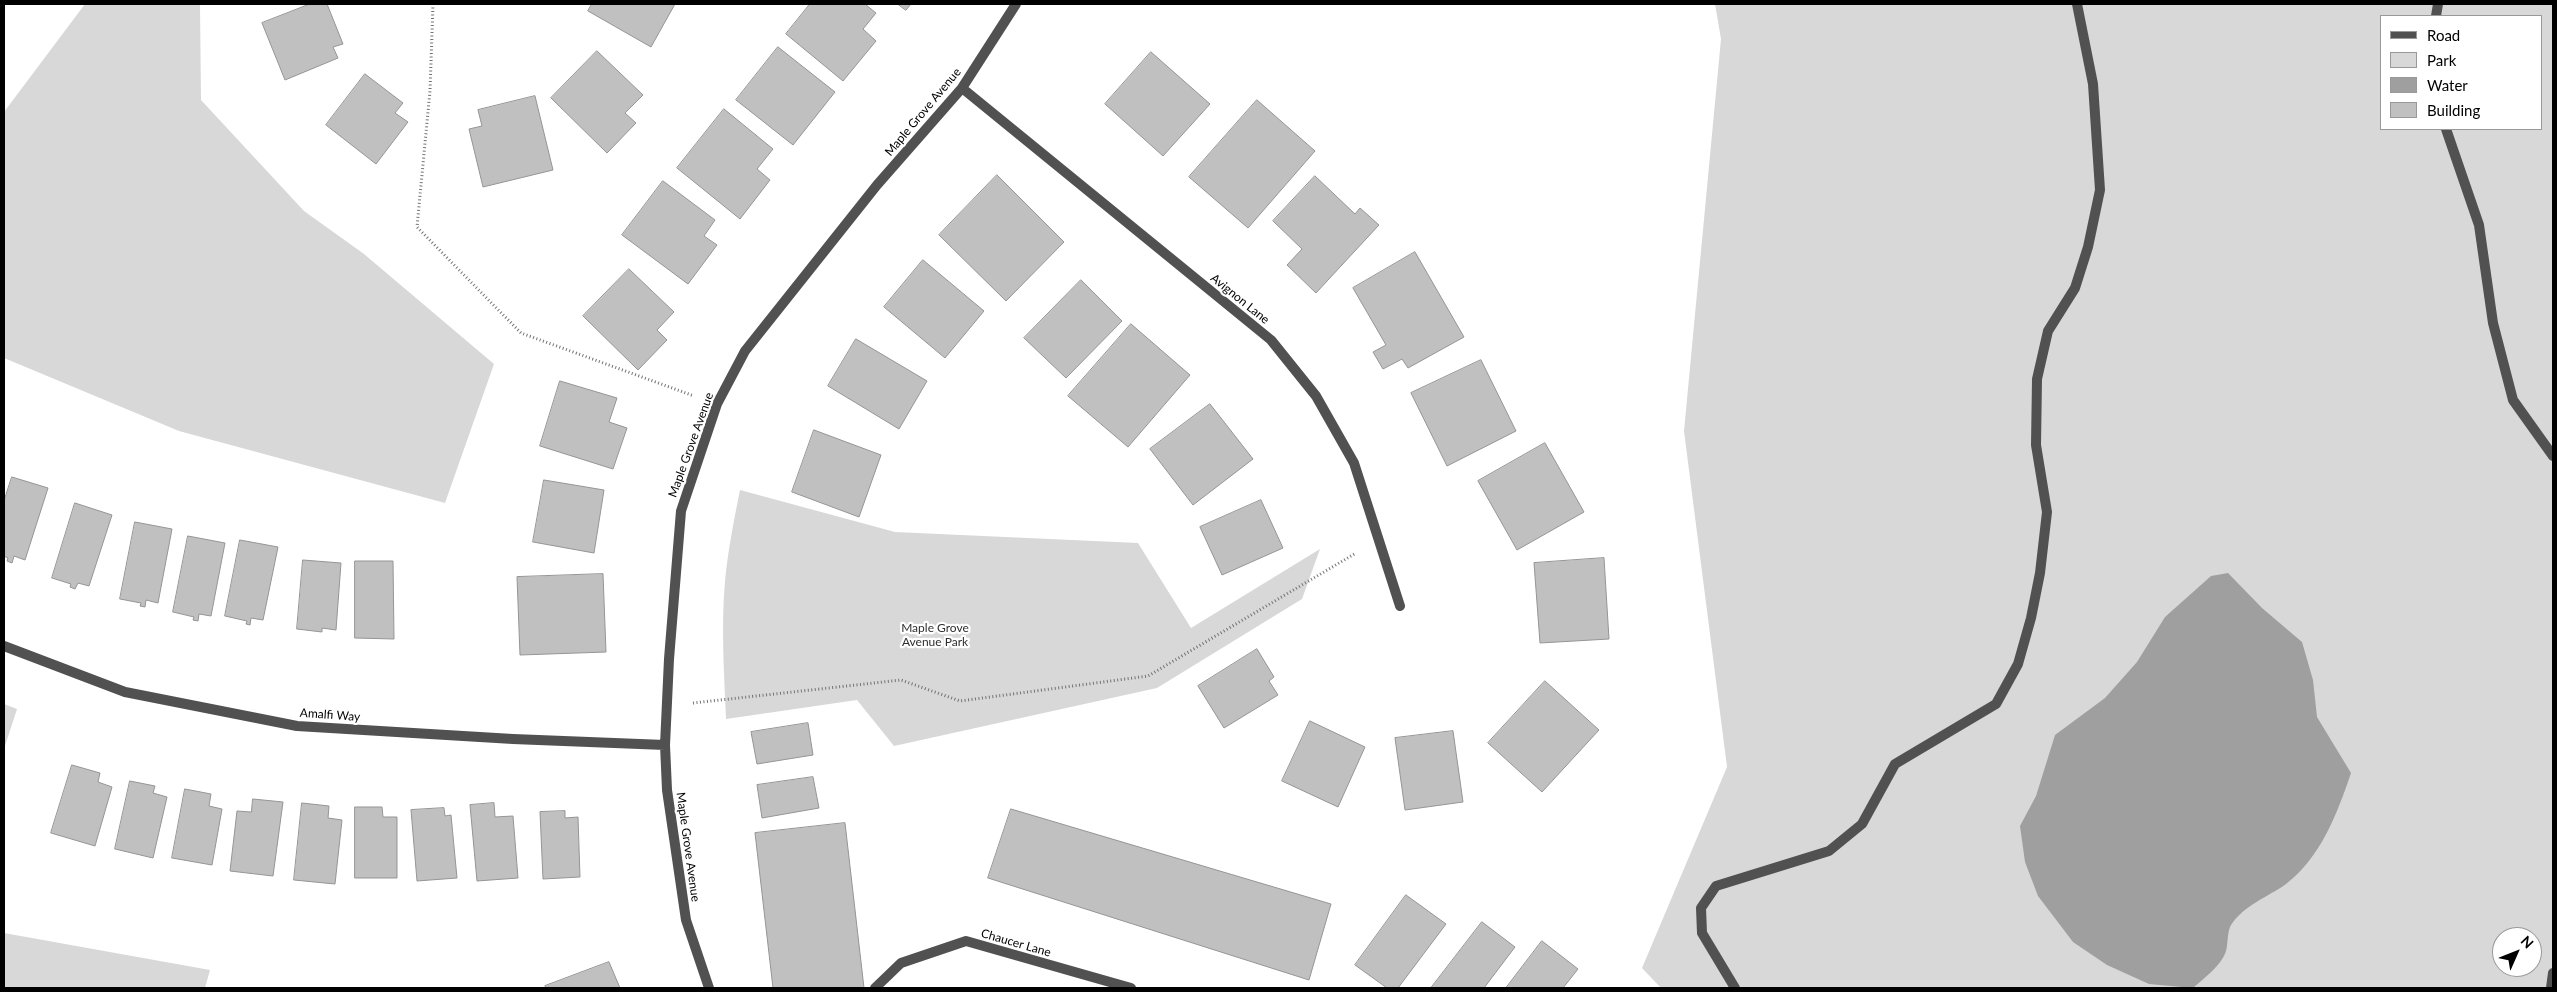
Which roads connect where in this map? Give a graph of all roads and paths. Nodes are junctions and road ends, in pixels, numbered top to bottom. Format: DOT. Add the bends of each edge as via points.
graph roads {
  1 [pos="433,4"];
  2 [pos="1016,4"];
  3 [pos="2077,4"];
  4 [pos="962,88"];
  5 [pos="2446,130"];
  6 [pos="717,404"];
  7 [pos="2553,456"];
  8 [pos="1379,540"];
  9 [pos="1400,606"];
  10 [pos="4,646"];
  11 [pos="667,706"];
  12 [pos="665,745"];
  13 [pos="2553,973"];
  14 [pos="709,988"];
  15 [pos="875,988"];
  16 [pos="1131,988"];
  17 [pos="1735,988"];
  18 [pos="2551,988"];
  1 -- 6 [label="path" via="430,91 417,227 521,334"];
  2 -- 4 [label="street, Maple Grove Avenue"];
  3 -- 17 [label="street" via="2093,84 2100,190 2088,246 2074,288 2048,331 2037,379 2036,445 2047,512 2040,573 2018,664 1996,704 1895,764 1862,824 1830,851 1716,886 1702,908 1702,933"];
  4 -- 6 [label="street, Maple Grove Avenue" via="877,185 745,351"];
  4 -- 8 [label="street, Avignon Lane" via="1271,340 1316,396 1354,463"];
  5 -- 7 [label="street" via="2479,225 2493,323 2513,400"];
  6 -- 11 [label="street, Maple Grove Avenue" via="681,511"];
  8 -- 9 [label="street, Avignon Lane"];
  8 -- 11 [label="path" via="1148,676 960,701 901,680"];
  10 -- 12 [label="street, Amalfi Way" via="125,692 297,726"];
  11 -- 12 [label="street, Maple Grove Avenue"];
  12 -- 14 [label="street, Maple Grove Avenue" via="667,790 686,920"];
  13 -- 18 [label="street"];
  15 -- 16 [label="street, Chaucer Lane" via="901,963 966,941"];
}
